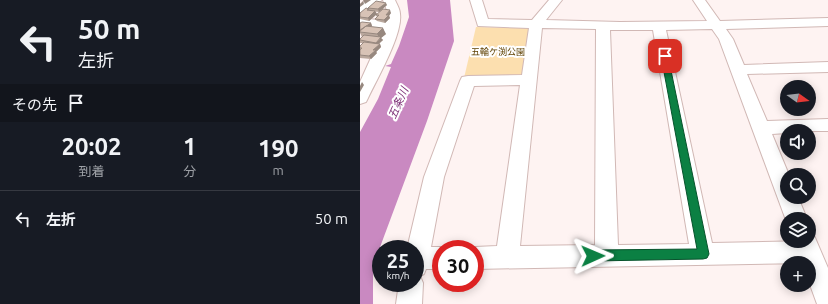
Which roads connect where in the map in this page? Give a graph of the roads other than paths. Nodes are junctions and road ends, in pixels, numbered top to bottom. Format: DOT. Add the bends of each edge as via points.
graph roads {
  1 [pos="376,0"];
  2 [pos="389,0"];
  3 [pos="476,0"];
  4 [pos="556,0"];
  5 [pos="699,0"];
  6 [pos="360,10"];
  7 [pos="360,22"];
  8 [pos="828,22"];
  9 [pos="536,24"];
  10 [pos="717,25"];
  11 [pos="391,26"];
  12 [pos="603,26"];
  13 [pos="659,26"];
  14 [pos="360,62"];
  15 [pos="376,64"];
  16 [pos="828,67"];
  17 [pos="738,70"];
  18 [pos="529,80"];
  19 [pos="360,98"];
  20 [pos="828,125"];
  21 [pos="761,128"];
  22 [pos="780,178"];
  23 [pos="421,240"];
  24 [pos="792,248"];
  25 [pos="807,248"];
  26 [pos="703,254"];
  27 [pos="607,256"];
  28 [pos="506,257"];
  29 [pos="484,258"];
  30 [pos="410,292"];
  31 [pos="828,299"];
  32 [pos="409,304"];
  1 -- 6 [label="street"];
  2 -- 11 [label="street" via="394,17"];
  3 -- 9 [label="street" via="483,23"];
  4 -- 9 [label="street"];
  5 -- 10 [label="street"];
  7 -- 11 [label="street"];
  8 -- 10 [label="street"];
  9 -- 12 [label="street"];
  9 -- 18 [label="street"];
  10 -- 13 [label="street"];
  10 -- 17 [label="street" via="726,39"];
  11 -- 15 [label="street"];
  12 -- 13 [label="street"];
  12 -- 27 [label="street"];
  13 -- 26 [label="street"];
  14 -- 15 [label="street"];
  15 -- 19 [label="street"];
  16 -- 17 [label="street"];
  17 -- 21 [label="street"];
  18 -- 23 [label="street" via="468,81 434,177"];
  18 -- 28 [label="street"];
  20 -- 21 [label="street"];
  21 -- 22 [label="street"];
  24 -- 26 [label="street"];
  25 -- 31 [label="street"];
  26 -- 27 [label="street"];
  27 -- 28 [label="street"];
  28 -- 29 [label="street"];
  30 -- 32 [label="street"];
}
